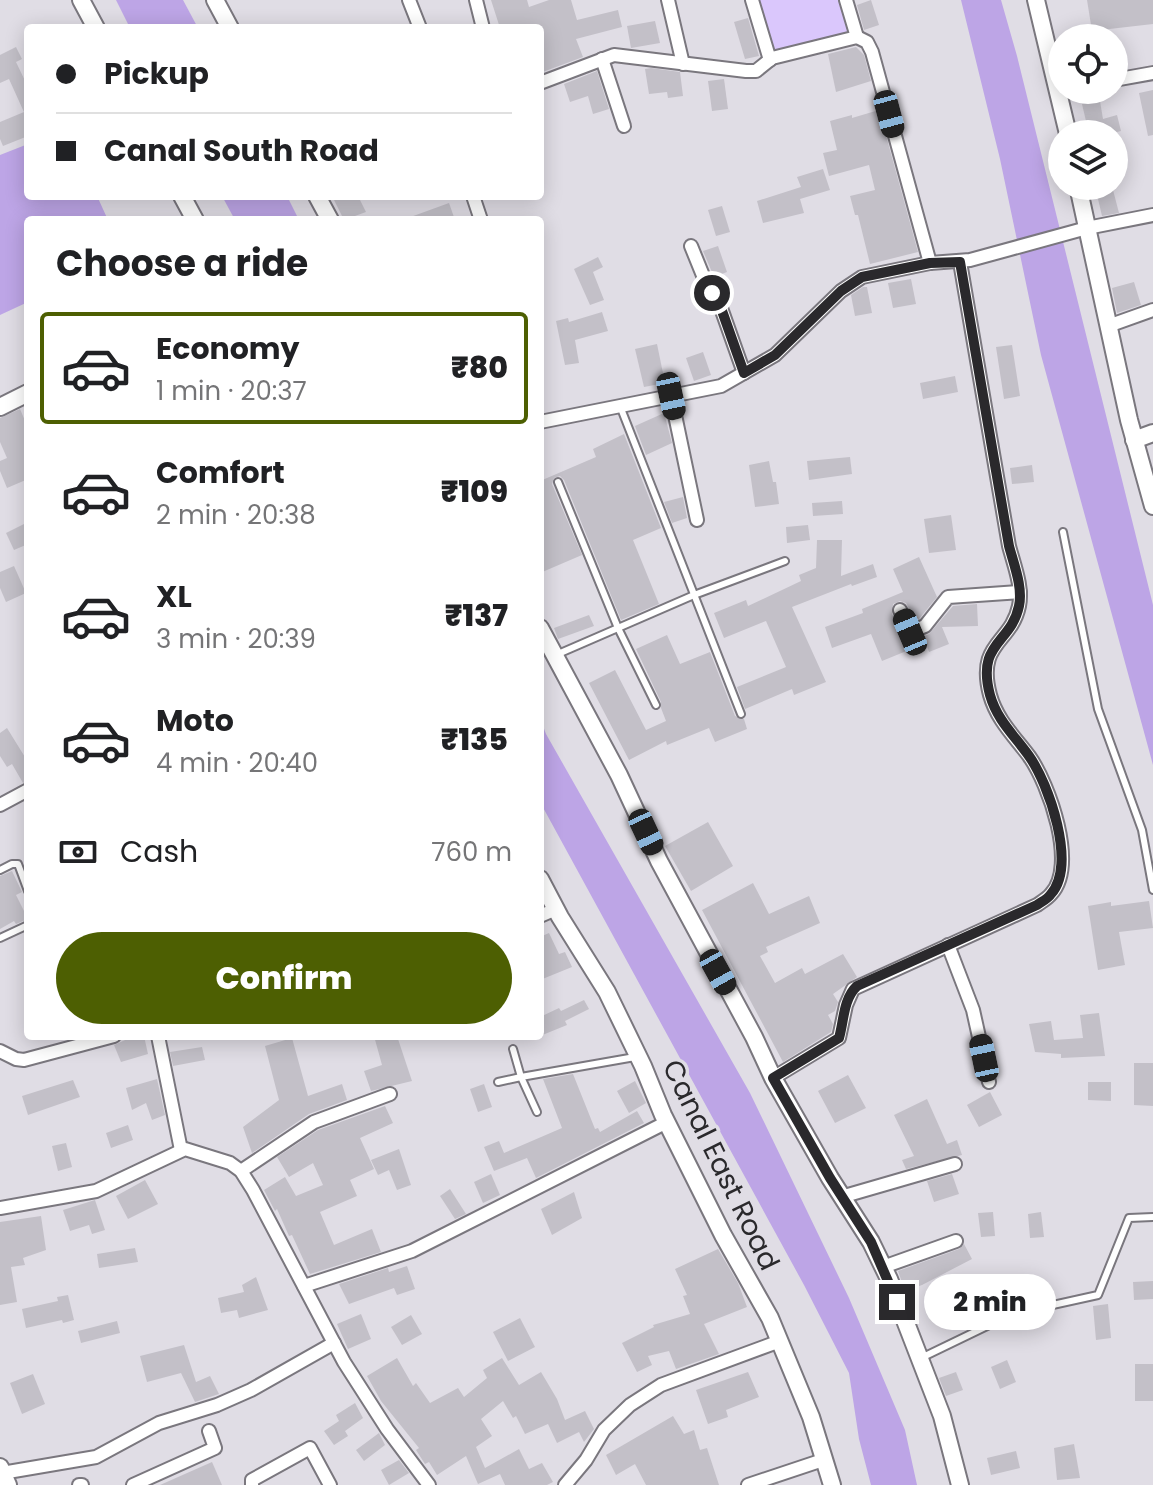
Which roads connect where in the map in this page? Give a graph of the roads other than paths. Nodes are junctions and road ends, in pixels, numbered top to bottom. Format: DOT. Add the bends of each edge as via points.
graph roads {
  1 [pos="81,0"];
  2 [pos="215,0"];
  3 [pos="409,0"];
  4 [pos="476,0"];
  5 [pos="668,0"];
  6 [pos="752,0"];
  7 [pos="846,0"];
  8 [pos="1036,0"];
  9 [pos="94,24"];
  10 [pos="228,24"];
  11 [pos="418,24"];
  12 [pos="482,24"];
  13 [pos="857,37"];
  14 [pos="1048,42"];
  15 [pos="602,59"];
  16 [pos="770,60"];
  17 [pos="683,64"];
  18 [pos="1153,73"];
  19 [pos="1128,77"];
  20 [pos="544,81"];
  21 [pos="624,126"];
  22 [pos="1081,200"];
  23 [pos="1153,215"];
  24 [pos="1087,228"];
  25 [pos="691,246"];
  26 [pos="965,261"];
  27 [pos="930,263"];
  28 [pos="1153,310"];
  29 [pos="1108,326"];
  30 [pos="744,373"];
  31 [pos="671,396"];
  32 [pos="24,398"];
  33 [pos="620,406"];
  34 [pos="0,407"];
  35 [pos="544,421"];
  36 [pos="1153,433"];
  37 [pos="1134,440"];
  38 [pos="558,482"];
  39 [pos="1153,506"];
  40 [pos="697,520"];
  41 [pos="1063,532"];
  42 [pos="785,561"];
  43 [pos="1020,592"];
  44 [pos="694,595"];
  45 [pos="900,610"];
  46 [pos="618,628"];
  47 [pos="544,636"];
  48 [pos="554,655"];
  49 [pos="656,705"];
  50 [pos="741,714"];
  51 [pos="24,792"];
  52 [pos="2,800"];
  53 [pos="0,870"];
  54 [pos="24,880"];
  55 [pos="1153,890"];
  56 [pos="544,892"];
  57 [pos="556,909"];
  58 [pos="544,914"];
  59 [pos="24,927"];
  60 [pos="0,938"];
  61 [pos="948,945"];
  62 [pos="99,1040"];
  63 [pos="159,1040"];
  64 [pos="513,1049"];
  65 [pos="0,1051"];
  66 [pos="639,1057"];
  67 [pos="521,1077"];
  68 [pos="773,1078"];
  69 [pos="498,1082"];
  70 [pos="989,1082"];
  71 [pos="390,1094"];
  72 [pos="537,1112"];
  73 [pos="667,1122"];
  74 [pos="181,1150"];
  75 [pos="955,1164"];
  76 [pos="241,1171"];
  77 [pos="841,1197"];
  78 [pos="0,1208"];
  79 [pos="1153,1217"];
  80 [pos="956,1241"];
  81 [pos="883,1267"];
  82 [pos="304,1286"];
  83 [pos="780,1341"];
  84 [pos="334,1343"];
  85 [pos="919,1359"];
  86 [pos="209,1431"];
  87 [pos="823,1460"];
  88 [pos="3,1475"];
  89 [pos="580,1480"];
  90 [pos="133,1485"];
  91 [pos="252,1485"];
  92 [pos="330,1485"];
  93 [pos="429,1485"];
  94 [pos="565,1485"];
  95 [pos="748,1485"];
  96 [pos="832,1485"];
  97 [pos="960,1485"];
  1 -- 9 [label="street"];
  2 -- 10 [label="street"];
  3 -- 11 [label="street"];
  4 -- 12 [label="street"];
  5 -- 17 [label="street"];
  6 -- 16 [label="street"];
  7 -- 13 [label="street"];
  8 -- 14 [label="street"];
  13 -- 16 [label="street"];
  13 -- 27 [label="street" via="872,52"];
  15 -- 17 [label="street" via="614,55"];
  15 -- 20 [label="street"];
  15 -- 21 [label="street"];
  16 -- 17 [label="street" via="756,71"];
  18 -- 19 [label="street"];
  22 -- 24 [label="street"];
  23 -- 24 [label="street"];
  24 -- 26 [label="street"];
  24 -- 29 [label="street"];
  25 -- 30 [label="street"];
  26 -- 27 [label="street"];
  26 -- 43 [label="street"];
  27 -- 30 [label="street" via="874,273 851,283 775,355"];
  28 -- 29 [label="street"];
  29 -- 37 [label="street"];
  30 -- 31 [label="street" via="721,386"];
  31 -- 33 [label="street"];
  31 -- 40 [label="street"];
  32 -- 34 [label="street"];
  33 -- 35 [label="street"];
  33 -- 44 [label="lane"];
  36 -- 37 [label="street"];
  37 -- 39 [label="street"];
  38 -- 46 [label="lane"];
  41 -- 55 [label="lane" via="1098,709 1142,830"];
  42 -- 44 [label="lane"];
  43 -- 45 [label="street" via="948,597 925,626 910,632"];
  43 -- 61 [label="street" via="1014,621 989,653 987,677 1003,726 1029,756 1050,798 1061,871 1053,893 1037,905"];
  44 -- 46 [label="lane"];
  44 -- 50 [label="lane"];
  46 -- 48 [label="lane"];
  46 -- 49 [label="lane"];
  47 -- 48 [label="street"];
  48 -- 68 [label="street"];
  51 -- 52 [label="street"];
  53 -- 54 [label="lane" via="18,864"];
  56 -- 57 [label="street, Canal East Road"];
  57 -- 58 [label="street"];
  57 -- 66 [label="street, Canal East Road"];
  59 -- 60 [label="lane"];
  61 -- 68 [label="street" via="853,989 839,1038"];
  61 -- 70 [label="street" via="973,1010"];
  62 -- 65 [label="street" via="24,1060"];
  63 -- 74 [label="street"];
  64 -- 67 [label="lane"];
  66 -- 67 [label="lane"];
  66 -- 73 [label="street, Canal East Road"];
  67 -- 69 [label="lane"];
  67 -- 72 [label="lane"];
  68 -- 77 [label="street"];
  71 -- 76 [label="street" via="314,1122"];
  73 -- 82 [label="street" via="412,1251"];
  73 -- 83 [label="street, Canal East Road"];
  74 -- 76 [label="street"];
  74 -- 78 [label="street" via="96,1191"];
  75 -- 77 [label="street"];
  76 -- 82 [label="street"];
  77 -- 81 [label="street"];
  79 -- 85 [label="lane" via="1129,1218 1098,1295 1012,1314"];
  80 -- 81 [label="street"];
  81 -- 85 [label="street"];
  82 -- 84 [label="street"];
  83 -- 87 [label="street, Canal East Road"];
  83 -- 89 [label="street" via="661,1385 630,1405 604,1430"];
  84 -- 88 [label="street" via="251,1390 159,1423 96,1457"];
  84 -- 93 [label="street"];
  85 -- 97 [label="street" via="942,1416"];
  86 -- 90 [label="street" via="215,1448"];
  87 -- 95 [label="street"];
  87 -- 96 [label="street, Canal East Road"];
  89 -- 94 [label="street"];
  91 -- 92 [label="street" via="252,1480 310,1448"];
}
